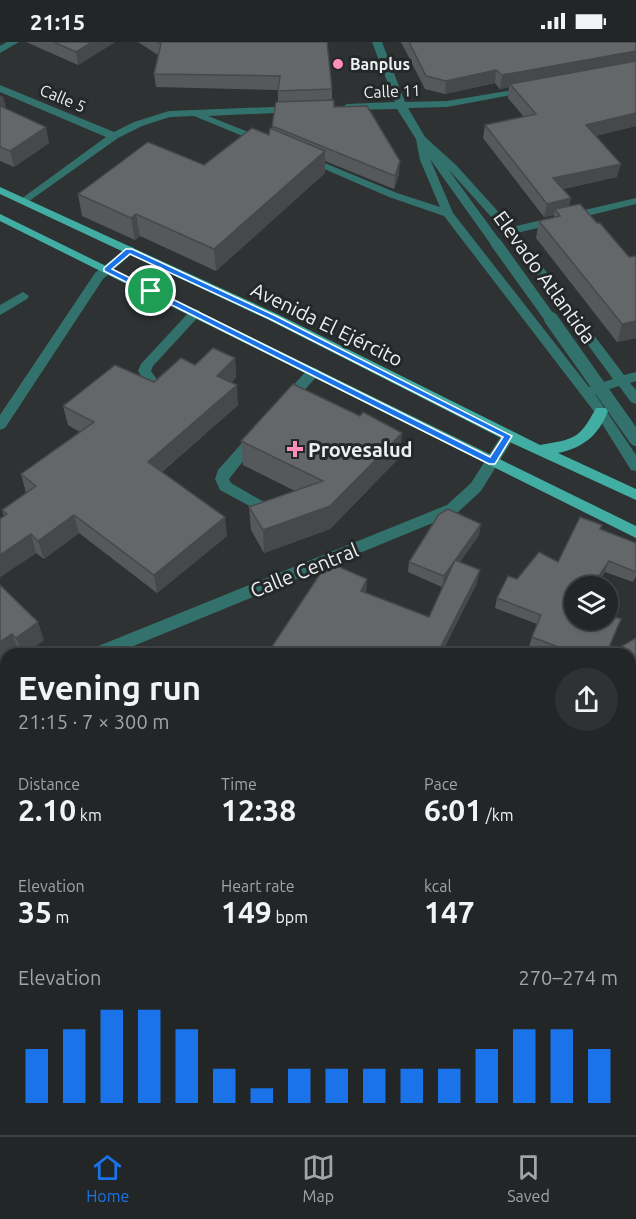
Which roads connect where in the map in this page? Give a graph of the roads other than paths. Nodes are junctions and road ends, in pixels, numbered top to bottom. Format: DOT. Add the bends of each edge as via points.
graph roads {
  1 [pos="14,42"];
  2 [pos="377,42"];
  3 [pos="0,50"];
  4 [pos="543,86"];
  5 [pos="0,88"];
  6 [pos="401,106"];
  7 [pos="335,108"];
  8 [pos="303,109"];
  9 [pos="192,112"];
  10 [pos="114,136"];
  11 [pos="421,139"];
  12 [pos="277,147"];
  13 [pos="298,156"];
  14 [pos="0,190"];
  15 [pos="24,201"];
  16 [pos="636,201"];
  17 [pos="448,214"];
  18 [pos="0,217"];
  19 [pos="511,231"];
  20 [pos="129,250"];
  21 [pos="107,269"];
  22 [pos="23,296"];
  23 [pos="0,311"];
  24 [pos="195,313"];
  25 [pos="313,372"];
  26 [pos="636,376"];
  27 [pos="620,380"];
  28 [pos="154,384"];
  29 [pos="586,393"];
  30 [pos="636,399"];
  31 [pos="601,411"];
  32 [pos="0,425"];
  33 [pos="508,436"];
  34 [pos="636,439"];
  35 [pos="536,448"];
  36 [pos="492,461"];
  37 [pos="636,466"];
  38 [pos="636,495"];
  39 [pos="266,510"];
  40 [pos="636,532"];
  41 [pos="112,648"];
  1 -- 3 [label="street"];
  2 -- 6 [label="street"];
  4 -- 6 [label="street, Calle 11" via="447,104"];
  5 -- 10 [label="street, Calle 5"];
  6 -- 7 [label="street, Calle 11"];
  6 -- 11 [label="street"];
  8 -- 9 [label="street"];
  9 -- 10 [label="street" via="169,114"];
  9 -- 12 [label="street"];
  10 -- 15 [label="street"];
  11 -- 17 [label="street" via="425,160"];
  11 -- 19 [label="street" via="447,160"];
  11 -- 34 [label="street, Elevado Atlantida, bridge"];
  13 -- 17 [label="street"];
  14 -- 15 [label="main road, Avenida El Ejército"];
  15 -- 20 [label="main road, Avenida El Ejército"];
  16 -- 19 [label="street"];
  17 -- 29 [label="street"];
  18 -- 21 [label="main road"];
  19 -- 27 [label="street"];
  20 -- 21 [label="street"];
  20 -- 33 [label="main road, Avenida El Ejército" via="273,317"];
  21 -- 24 [label="main road"];
  21 -- 32 [label="street"];
  22 -- 23 [label="street"];
  24 -- 25 [label="main road"];
  24 -- 28 [label="street" via="147,363 144,371"];
  25 -- 36 [label="main road"];
  25 -- 39 [label="street" via="223,474 225,486"];
  26 -- 27 [label="street"];
  27 -- 29 [label="street"];
  27 -- 30 [label="street"];
  29 -- 31 [label="street"];
  31 -- 35 [label="main road" via="592,429 573,444 550,450"];
  31 -- 37 [label="street"];
  33 -- 35 [label="main road, Avenida El Ejército"];
  33 -- 36 [label="street, Calle Central"];
  35 -- 38 [label="main road, Avenida El Ejército"];
  36 -- 40 [label="main road"];
  36 -- 41 [label="street, Calle Central" via="476,487 452,509"];
}
